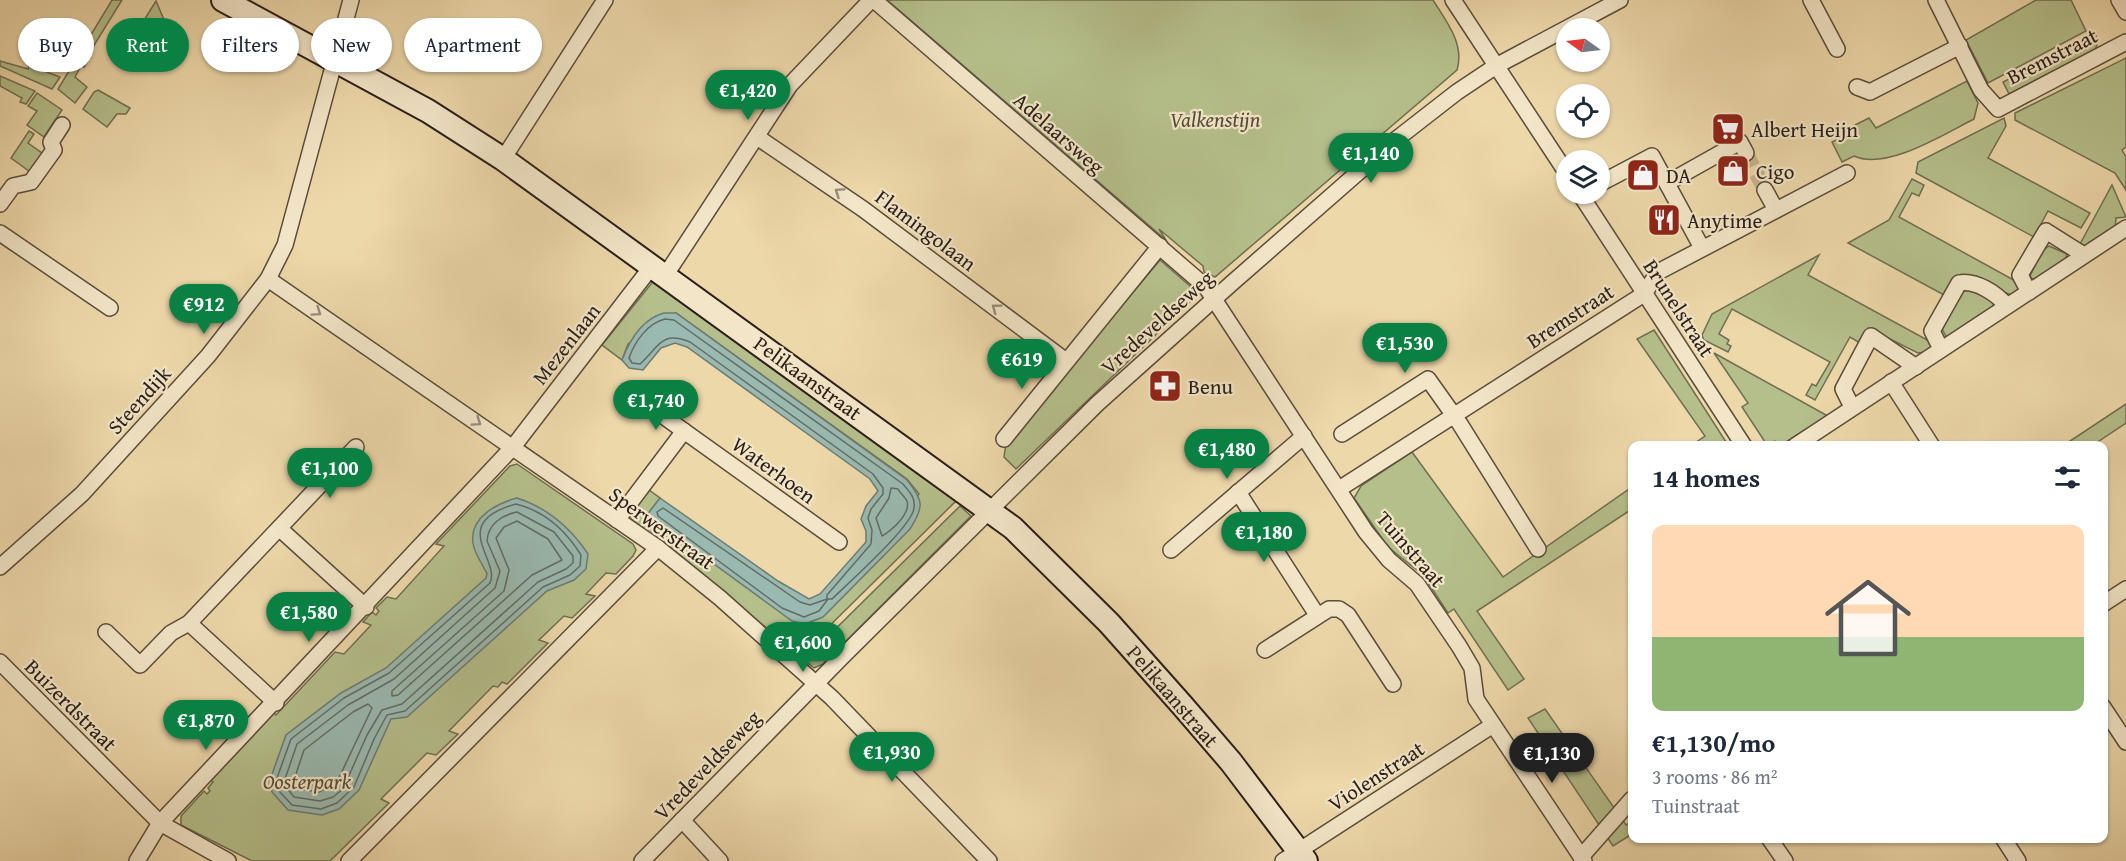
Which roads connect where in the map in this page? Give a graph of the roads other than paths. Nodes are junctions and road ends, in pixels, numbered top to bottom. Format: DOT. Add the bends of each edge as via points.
graph roads {
  1 [pos="223,0"];
  2 [pos="351,0"];
  3 [pos="605,0"];
  4 [pos="872,0"];
  5 [pos="1452,0"];
  6 [pos="1620,0"];
  7 [pos="1811,0"];
  8 [pos="1936,0"];
  9 [pos="2119,0"];
  10 [pos="2126,12"];
  11 [pos="345,18"];
  12 [pos="2126,42"];
  13 [pos="311,46"];
  14 [pos="1959,46"];
  15 [pos="1837,49"];
  16 [pos="1496,66"];
  17 [pos="329,72"];
  18 [pos="358,72"];
  19 [pos="1857,87"];
  20 [pos="62,125"];
  21 [pos="758,137"];
  22 [pos="1746,153"];
  23 [pos="1556,157"];
  24 [pos="503,159"];
  25 [pos="1847,173"];
  26 [pos="1610,178"];
  27 [pos="1667,183"];
  28 [pos="1766,190"];
  29 [pos="0,204"];
  30 [pos="1587,204"];
  31 [pos="1776,210"];
  32 [pos="2126,228"];
  33 [pos="0,232"];
  34 [pos="1160,246"];
  35 [pos="1702,248"];
  36 [pos="2085,255"];
  37 [pos="659,271"];
  38 [pos="268,279"];
  39 [pos="2029,292"];
  40 [pos="1644,294"];
  41 [pos="1215,299"];
  42 [pos="2007,306"];
  43 [pos="110,308"];
  44 [pos="1941,350"];
  45 [pos="1066,361"];
  46 [pos="1916,366"];
  47 [pos="1891,382"];
  48 [pos="648,405"];
  49 [pos="1852,407"];
  50 [pos="1454,416"];
  51 [pos="684,431"];
  52 [pos="1342,434"];
  53 [pos="1304,436"];
  54 [pos="1004,439"];
  55 [pos="1741,441"];
  56 [pos="1802,441"];
  57 [pos="1929,441"];
  58 [pos="356,447"];
  59 [pos="513,447"];
  60 [pos="1339,489"];
  61 [pos="1238,492"];
  62 [pos="990,510"];
  63 [pos="617,520"];
  64 [pos="280,529"];
  65 [pos="839,542"];
  66 [pos="658,549"];
  67 [pos="1538,549"];
  68 [pos="1171,550"];
  69 [pos="0,567"];
  70 [pos="2126,589"];
  71 [pos="2108,601"];
  72 [pos="366,607"];
  73 [pos="1317,615"];
  74 [pos="189,623"];
  75 [pos="105,632"];
  76 [pos="1265,650"];
  77 [pos="0,662"];
  78 [pos="816,683"];
  79 [pos="1393,684"];
  80 [pos="276,703"];
  81 [pos="2108,715"];
  82 [pos="1492,725"];
  83 [pos="2126,742"];
  84 [pos="1628,804"];
  85 [pos="682,820"];
  86 [pos="160,823"];
  87 [pos="1772,843"];
  88 [pos="2006,843"];
  89 [pos="1296,858"];
  90 [pos="1582,859"];
  91 [pos="137,861"];
  92 [pos="228,861"];
  93 [pos="349,861"];
  94 [pos="642,861"];
  95 [pos="720,861"];
  96 [pos="989,861"];
  97 [pos="1785,861"];
  98 [pos="2018,861"];
  1 -- 13 [label="street, Pelikaanstraat"];
  2 -- 11 [label="street, Steendijk"];
  3 -- 24 [label="street"];
  4 -- 21 [label="street, Mezenlaan" via="790,85"];
  4 -- 34 [label="street, Adelaarsweg"];
  5 -- 16 [label="street"];
  6 -- 16 [label="street, Vredeveldseweg"];
  7 -- 15 [label="street"];
  8 -- 14 [label="street"];
  9 -- 10 [label="street"];
  12 -- 14 [label="street, Bremstraat" via="1998,109 1981,90"];
  14 -- 19 [label="street" via="1870,92"];
  16 -- 23 [label="street"];
  16 -- 41 [label="street, Vredeveldseweg" via="1394,141"];
  17 -- 38 [label="street, Steendijk" via="285,245"];
  18 -- 24 [label="street, Pelikaanstraat"];
  20 -- 29 [label="street" via="51,142 54,150 31,182 14,186"];
  21 -- 37 [label="street, Mezenlaan"];
  45 -- 21 [label="street, Flamingolaan, one-way" via="863,208"];
  22 -- 27 [label="street" via="1740,142"];
  24 -- 37 [label="street, Pelikaanstraat"];
  25 -- 31 [label="street, Bremstraat"];
  26 -- 27 [label="street" via="1652,156"];
  27 -- 35 [label="street"];
  28 -- 31 [label="street"];
  30 -- 40 [label="street, Brunelstraat"];
  31 -- 35 [label="street, Bremstraat"];
  32 -- 36 [label="street"];
  33 -- 43 [label="street"];
  34 -- 41 [label="street, Adelaarsweg"];
  34 -- 45 [label="street, Vredeveldseweg"];
  35 -- 40 [label="street, Bremstraat" via="1658,272"];
  36 -- 39 [label="street"];
  36 -- 39 [label="street" via="2046,231 2020,275"];
  37 -- 59 [label="street, Mezenlaan"];
  37 -- 62 [label="street, Pelikaanstraat"];
  38 -- 59 [label="street, Sperwerstraat, one-way"];
  38 -- 69 [label="street, Steendijk" via="208,356 82,494"];
  39 -- 42 [label="street"];
  40 -- 50 [label="street, Bremstraat"];
  40 -- 55 [label="street, Brunelstraat"];
  41 -- 53 [label="street, Tuinstraat"];
  41 -- 62 [label="street, Vredeveldseweg" via="1097,404"];
  42 -- 44 [label="street"];
  42 -- 44 [label="street" via="1970,281 1959,283 1932,331"];
  44 -- 46 [label="street"];
  45 -- 54 [label="street, Vredeveldseweg"];
  46 -- 47 [label="street"];
  46 -- 49 [label="street" via="1871,336 1843,389"];
  47 -- 49 [label="street"];
  47 -- 57 [label="street"];
  48 -- 51 [label="street, Waterhoen"];
  49 -- 56 [label="street"];
  50 -- 52 [label="street" via="1428,379"];
  50 -- 60 [label="street, Bremstraat"];
  50 -- 67 [label="street"];
  51 -- 63 [label="street"];
  51 -- 65 [label="street, Waterhoen"];
  53 -- 60 [label="street, Tuinstraat"];
  53 -- 61 [label="street"];
  58 -- 64 [label="street"];
  59 -- 63 [label="street, Sperwerstraat"];
  59 -- 72 [label="street"];
  60 -- 82 [label="street, Tuinstraat" via="1381,552 1417,584 1459,646 1472,668 1476,699"];
  61 -- 68 [label="street"];
  61 -- 73 [label="street"];
  62 -- 78 [label="street, Vredeveldseweg"];
  62 -- 89 [label="street, Pelikaanstraat" via="1050,563 1138,654 1231,762"];
  63 -- 66 [label="street, Sperwerstraat"];
  64 -- 72 [label="street"];
  64 -- 74 [label="street"];
  66 -- 78 [label="street, Sperwerstraat"];
  66 -- 93 [label="street"];
  70 -- 71 [label="street"];
  72 -- 80 [label="street"];
  73 -- 76 [label="street"];
  73 -- 79 [label="street" via="1329,609 1339,609 1348,615"];
  74 -- 75 [label="street" via="171,633 140,665"];
  74 -- 80 [label="street"];
  77 -- 86 [label="street, Buizerdstraat"];
  78 -- 85 [label="street, Vredeveldseweg"];
  78 -- 96 [label="street, Sperwerstraat"];
  80 -- 86 [label="street"];
  81 -- 83 [label="street"];
  82 -- 89 [label="street, Violenstraat"];
  82 -- 90 [label="street, Tuinstraat"];
  84 -- 90 [label="street"];
  85 -- 94 [label="street, Vredeveldseweg"];
  85 -- 95 [label="street"];
  86 -- 91 [label="street"];
  86 -- 92 [label="street, Buizerdstraat"];
  87 -- 97 [label="street"];
  88 -- 98 [label="street"];
}
